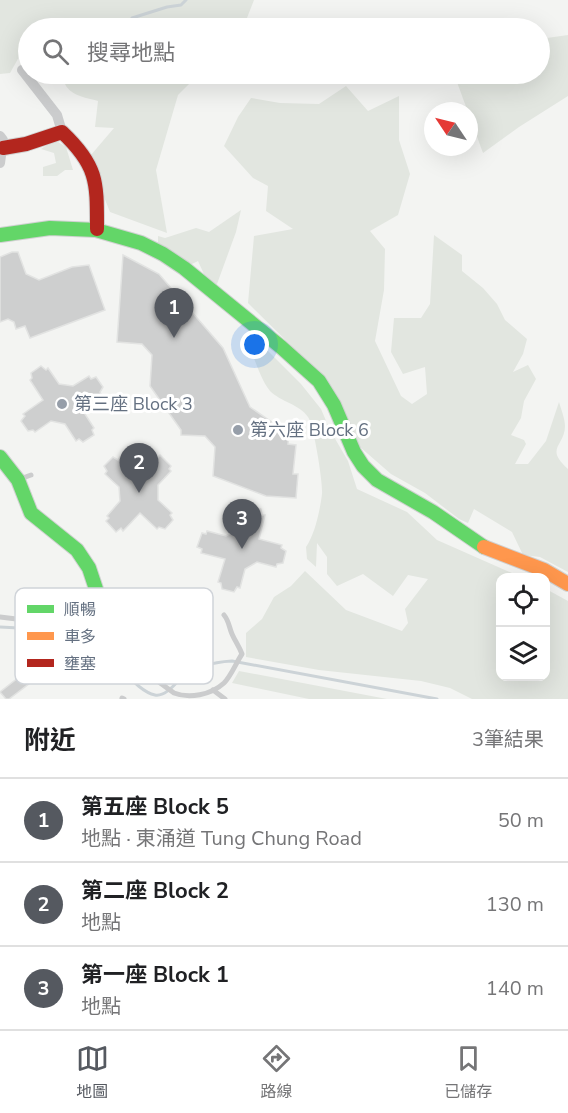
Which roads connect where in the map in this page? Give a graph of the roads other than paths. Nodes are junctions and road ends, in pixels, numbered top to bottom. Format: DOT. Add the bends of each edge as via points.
graph roads {
  1 [pos="33,84"];
  2 [pos="62,132"];
  3 [pos="2,142"];
  4 [pos="0,163"];
  5 [pos="98,229"];
  6 [pos="0,235"];
  7 [pos="0,457"];
  8 [pos="568,584"];
  9 [pos="96,588"];
  10 [pos="224,615"];
  11 [pos="0,617"];
  12 [pos="15,619"];
  13 [pos="163,684"];
  14 [pos="213,690"];
  15 [pos="180,698"];
  16 [pos="225,699"];
  1 -- 2 [label="street" via="57,115"];
  2 -- 3 [label="main road" via="26,144"];
  2 -- 5 [label="main road" via="92,166 98,189"];
  3 -- 4 [label="street"];
  5 -- 6 [label="main road" via="56,226"];
  5 -- 8 [label="main road" via="133,238 173,260 310,371 331,399 354,452 377,480 483,547 544,570"];
  7 -- 9 [label="main road" via="25,477 31,513 77,550"];
  10 -- 14 [label="lane" via="242,654 226,682"];
  11 -- 12 [label="lane"];
  13 -- 15 [label="lane"];
  14 -- 15 [label="lane" via="198,697"];
  14 -- 16 [label="lane"];
}
